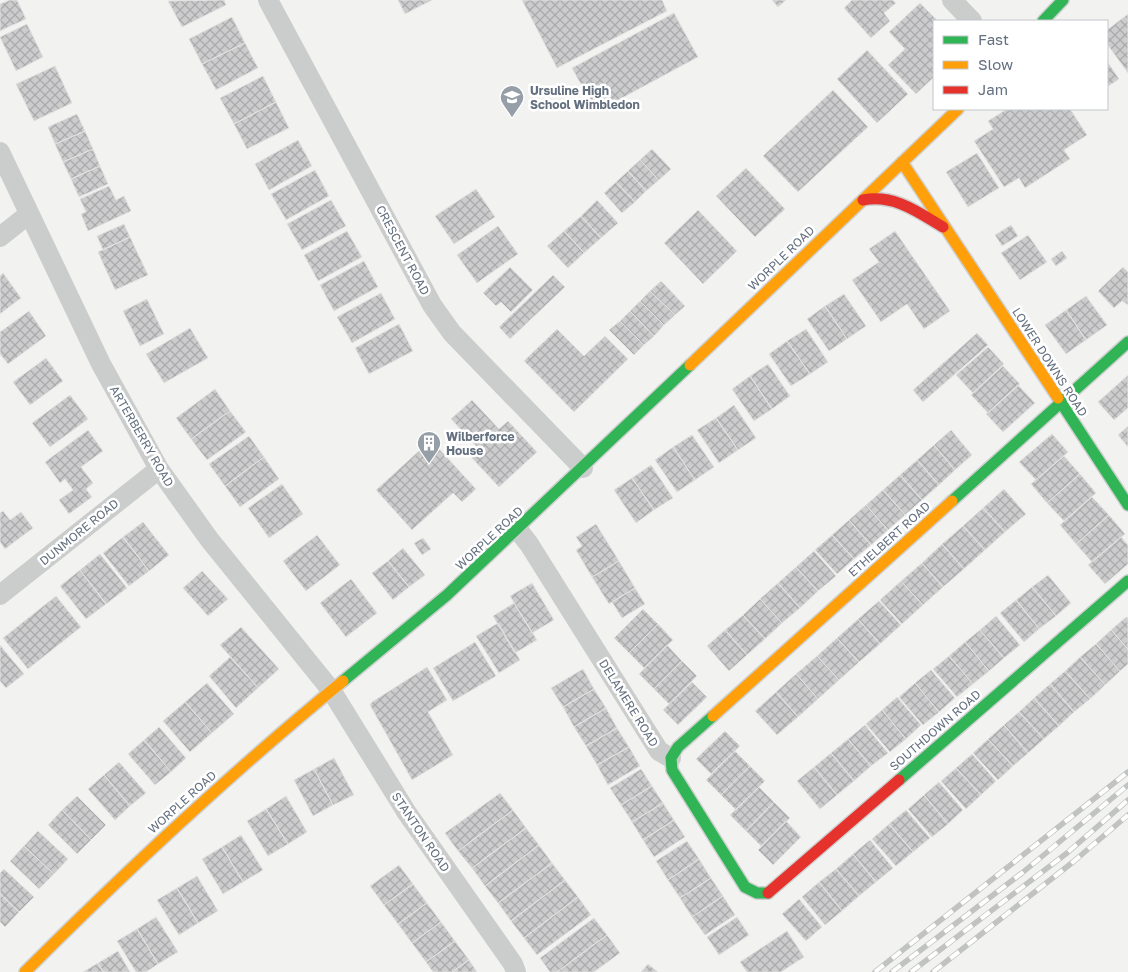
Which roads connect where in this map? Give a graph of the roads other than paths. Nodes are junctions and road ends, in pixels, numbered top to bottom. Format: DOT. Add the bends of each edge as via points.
graph roads {
  1 [pos="268,0"];
  2 [pos="952,0"];
  3 [pos="1063,0"];
  4 [pos="971,20"];
  5 [pos="1044,20"];
  6 [pos="957,110"];
  7 [pos="0,152"];
  8 [pos="902,162"];
  9 [pos="863,200"];
  10 [pos="29,214"];
  11 [pos="950,232"];
  12 [pos="0,237"];
  13 [pos="1128,342"];
  14 [pos="1060,404"];
  15 [pos="583,468"];
  16 [pos="159,469"];
  17 [pos="1128,504"];
  18 [pos="518,530"];
  19 [pos="1128,581"];
  20 [pos="0,595"];
  21 [pos="331,690"];
  22 [pos="671,758"];
  23 [pos="758,894"];
  24 [pos="24,972"];
  25 [pos="516,972"];
  1 -- 15 [label="street, CRESCENT ROAD" via="432,305 452,333"];
  2 -- 4 [label="street"];
  3 -- 5 [label="street"];
  6 -- 8 [label="street, WORPLE ROAD"];
  7 -- 10 [label="street, ARTERBERRY ROAD"];
  8 -- 9 [label="street, WORPLE ROAD"];
  8 -- 11 [label="street, LOWER DOWNS ROAD"];
  9 -- 11 [label="street, LOWER DOWNS ROAD" via="873,197 891,200 911,208"];
  9 -- 15 [label="street, WORPLE ROAD"];
  10 -- 12 [label="street"];
  10 -- 16 [label="street, ARTERBERRY ROAD" via="101,364"];
  11 -- 14 [label="street, LOWER DOWNS ROAD"];
  13 -- 14 [label="street, ETHELBERT ROAD"];
  14 -- 17 [label="street, LOWER DOWNS ROAD"];
  14 -- 22 [label="street, ETHELBERT ROAD" via="678,747"];
  15 -- 18 [label="street, WORPLE ROAD"];
  16 -- 20 [label="street, DUNMORE ROAD"];
  16 -- 21 [label="street, ARTERBERRY ROAD" via="209,539"];
  18 -- 21 [label="street, WORPLE ROAD" via="447,596"];
  18 -- 22 [label="street, DELAMERE ROAD" via="659,751"];
  19 -- 23 [label="street, SOUTHDOWN ROAD" via="770,892"];
  21 -- 24 [label="street, WORPLE ROAD" via="158,843"];
  21 -- 25 [label="street, STANTON ROAD" via="406,813"];
  22 -- 23 [label="street, DELAMERE ROAD" via="672,770 745,886"];
}
